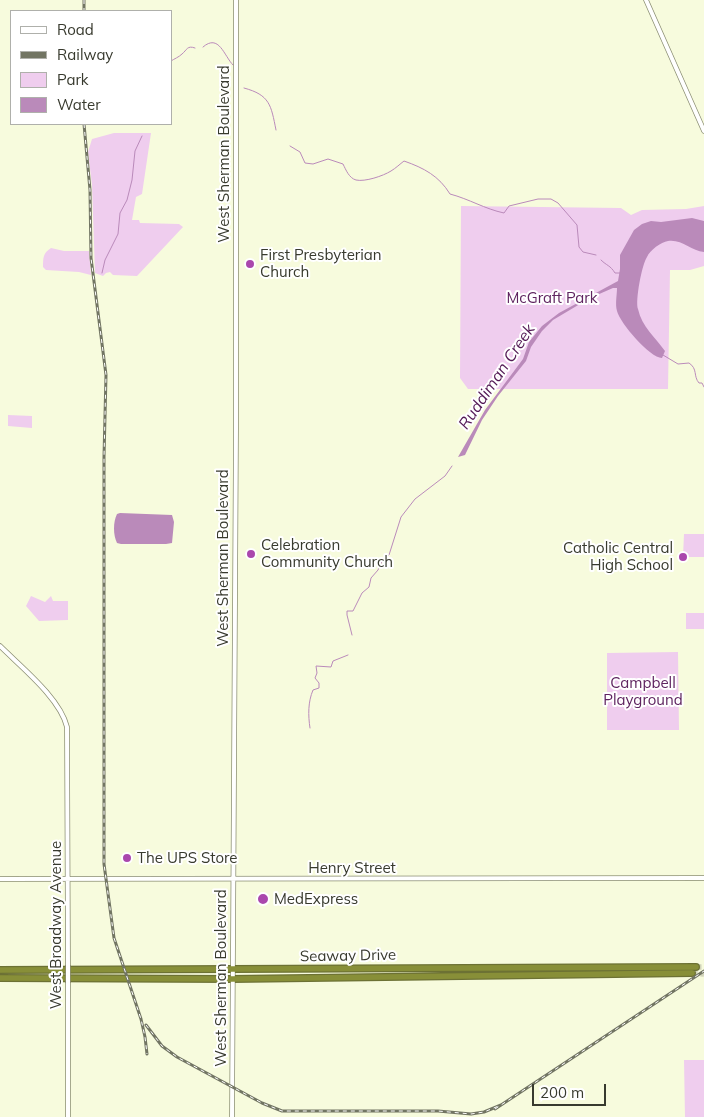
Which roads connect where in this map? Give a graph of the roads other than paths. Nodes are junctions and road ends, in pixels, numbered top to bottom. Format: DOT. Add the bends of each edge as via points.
graph roads {
  1 [pos="236,0"];
  2 [pos="646,0"];
  3 [pos="704,132"];
  4 [pos="0,646"];
  5 [pos="704,878"];
  6 [pos="0,879"];
  7 [pos="67,879"];
  8 [pos="233,880"];
  9 [pos="525,967"];
  10 [pos="584,967"];
  11 [pos="696,967"];
  12 [pos="284,969"];
  13 [pos="0,970"];
  14 [pos="229,970"];
  15 [pos="692,974"];
  16 [pos="536,975"];
  17 [pos="484,976"];
  18 [pos="0,978"];
  19 [pos="182,978"];
  20 [pos="234,978"];
  21 [pos="68,1117"];
  22 [pos="232,1117"];
  1 -- 8 [label="main road, West Sherman Boulevard"];
  2 -- 3 [label="main road"];
  4 -- 7 [label="main road, West Broadway Avenue" via="64,714 68,733"];
  5 -- 8 [label="main road, Henry Street"];
  6 -- 7 [label="main road, Henry Street"];
  7 -- 8 [label="main road, Henry Street"];
  7 -- 21 [label="main road, West Broadway Avenue, bridge"];
  8 -- 14 [label="main road, West Sherman Boulevard"];
  9 -- 10 [label="highway, Seaway Drive"];
  9 -- 12 [label="highway, Seaway Drive"];
  9 -- 17 [label="highway" via="484,970 480,973"];
  10 -- 11 [label="highway, Seaway Drive"];
  10 -- 16 [label="highway" via="586,971 582,973"];
  12 -- 14 [label="highway, Seaway Drive"];
  12 -- 20 [label="highway" via="288,972 285,976"];
  13 -- 14 [label="highway, Seaway Drive"];
  14 -- 19 [label="highway" via="180,972 178,976"];
  14 -- 20 [label="main road, West Sherman Boulevard"];
  15 -- 16 [label="highway, Seaway Drive"];
  16 -- 17 [label="highway, Seaway Drive"];
  17 -- 20 [label="highway, Seaway Drive"];
  18 -- 19 [label="highway, Seaway Drive"];
  19 -- 20 [label="highway, Seaway Drive"];
  20 -- 22 [label="main road, West Sherman Boulevard"];
}
